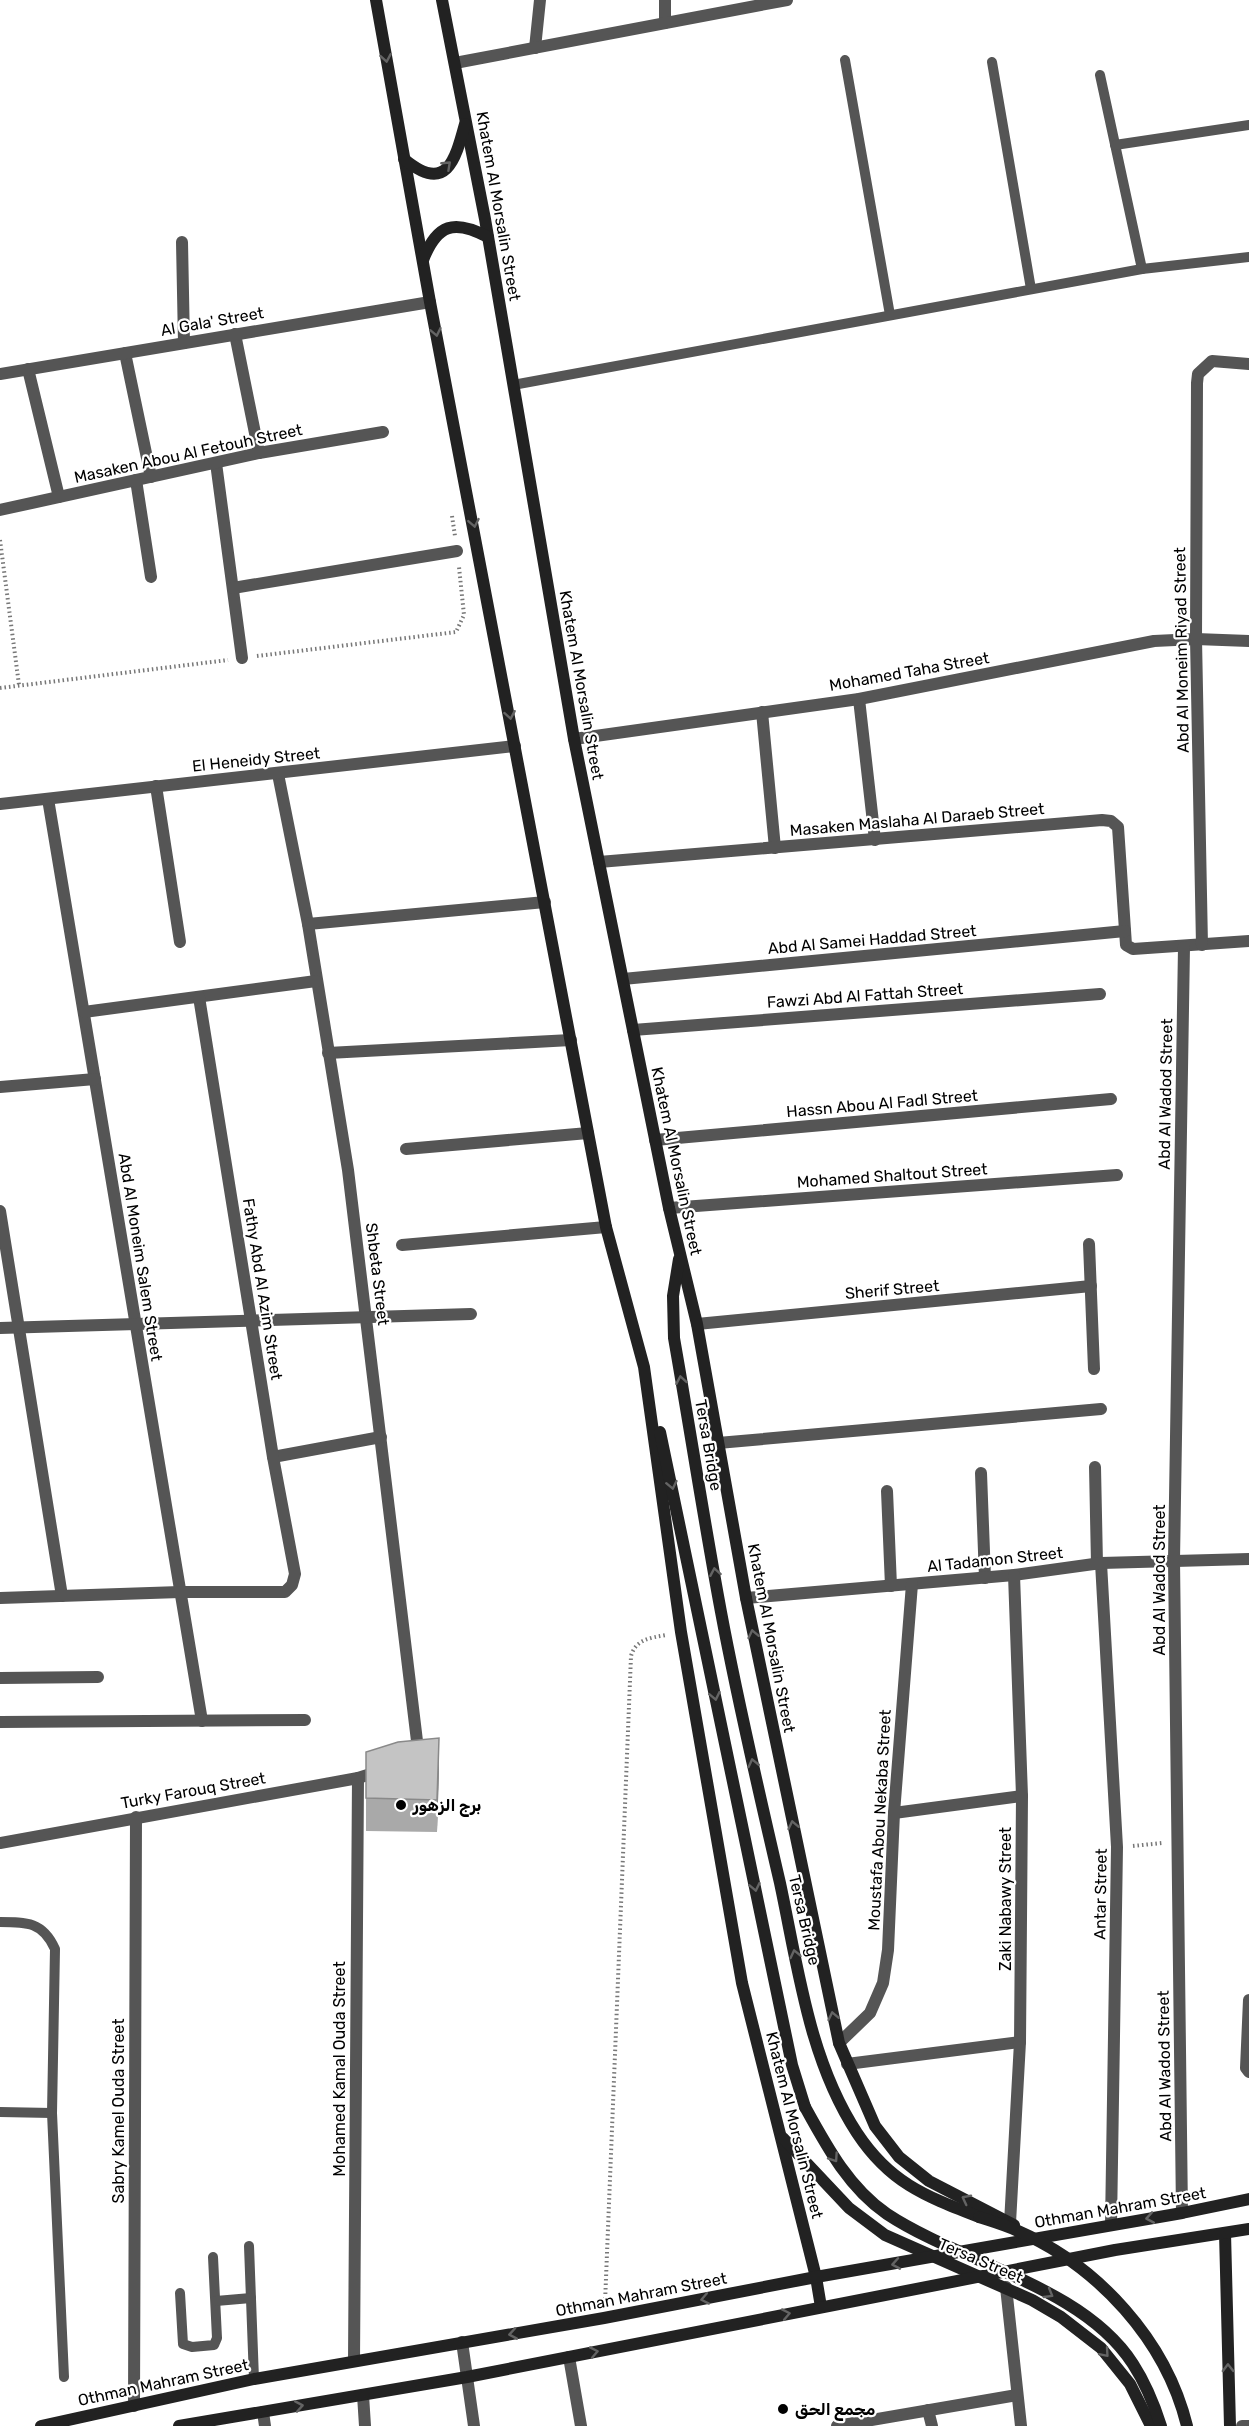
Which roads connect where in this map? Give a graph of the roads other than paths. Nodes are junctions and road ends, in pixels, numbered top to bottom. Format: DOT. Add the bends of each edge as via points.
graph roads {
  1 [pos="376,0"];
  2 [pos="442,0"];
  3 [pos="540,0"];
  4 [pos="665,0"];
  5 [pos="787,0"];
  6 [pos="767,2"];
  7 [pos="665,23"];
  8 [pos="535,48"];
  9 [pos="844,60"];
  10 [pos="992,62"];
  11 [pos="455,63"];
  12 [pos="1100,75"];
  13 [pos="466,119"];
  14 [pos="1249,125"];
  15 [pos="1115,145"];
  16 [pos="404,159"];
  17 [pos="488,237"];
  18 [pos="182,242"];
  19 [pos="1249,256"];
  20 [pos="423,261"];
  21 [pos="1142,269"];
  22 [pos="1031,289"];
  23 [pos="430,302"];
  24 [pos="890,315"];
  25 [pos="235,334"];
  26 [pos="184,343"];
  27 [pos="124,353"];
  28 [pos="1249,364"];
  29 [pos="28,369"];
  30 [pos="0,374"];
  31 [pos="513,385"];
  32 [pos="383,432"];
  33 [pos="260,453"];
  34 [pos="216,462"];
  35 [pos="151,477"];
  36 [pos="136,480"];
  37 [pos="59,497"];
  38 [pos="0,510"];
  39 [pos="457,551"];
  40 [pos="152,577"];
  41 [pos="233,588"];
  42 [pos="1196,639"];
  43 [pos="1249,642"];
  44 [pos="242,658"];
  45 [pos="859,699"];
  46 [pos="762,712"];
  47 [pos="574,739"];
  48 [pos="515,746"];
  49 [pos="278,774"];
  50 [pos="156,786"];
  51 [pos="48,799"];
  52 [pos="0,804"];
  53 [pos="875,840"];
  54 [pos="775,848"];
  55 [pos="599,862"];
  56 [pos="545,902"];
  57 [pos="308,924"];
  58 [pos="1125,931"];
  59 [pos="1249,941"];
  60 [pos="180,942"];
  61 [pos="1202,945"];
  62 [pos="1184,946"];
  63 [pos="622,979"];
  64 [pos="316,981"];
  65 [pos="1100,994"];
  66 [pos="199,997"];
  67 [pos="84,1012"];
  68 [pos="633,1030"];
  69 [pos="571,1040"];
  70 [pos="328,1053"];
  71 [pos="95,1079"];
  72 [pos="0,1087"];
  73 [pos="1111,1099"];
  74 [pos="588,1133"];
  75 [pos="655,1140"];
  76 [pos="406,1149"];
  77 [pos="1117,1175"];
  78 [pos="669,1208"];
  79 [pos="0,1211"];
  80 [pos="606,1227"];
  81 [pos="1089,1244"];
  82 [pos="402,1245"];
  83 [pos="680,1254"];
  84 [pos="1091,1286"];
  85 [pos="471,1314"];
  86 [pos="367,1316"];
  87 [pos="251,1320"];
  88 [pos="136,1323"];
  89 [pos="697,1324"];
  90 [pos="19,1326"];
  91 [pos="0,1328"];
  92 [pos="644,1366"];
  93 [pos="1094,1369"];
  94 [pos="1101,1409"];
  95 [pos="381,1437"];
  96 [pos="718,1443"];
  97 [pos="273,1457"];
  98 [pos="1095,1467"];
  99 [pos="981,1473"];
  100 [pos="887,1491"];
  101 [pos="1249,1559"];
  102 [pos="1174,1560"];
  103 [pos="1099,1564"];
  104 [pos="1014,1575"];
  105 [pos="985,1578"];
  106 [pos="912,1584"];
  107 [pos="891,1586"];
  108 [pos="180,1592"];
  109 [pos="62,1596"];
  110 [pos="0,1598"];
  111 [pos="746,1598"];
  112 [pos="98,1677"];
  113 [pos="0,1678"];
  114 [pos="305,1720"];
  115 [pos="202,1721"];
  116 [pos="0,1722"];
  117 [pos="407,1763"];
  118 [pos="391,1768"];
  119 [pos="358,1778"];
  120 [pos="1022,1796"];
  121 [pos="894,1813"];
  122 [pos="136,1817"];
  123 [pos="0,1843"];
  124 [pos="0,1922"];
  125 [pos="1249,2000"];
  126 [pos="1020,2042"];
  127 [pos="839,2043"];
  128 [pos="847,2064"];
  129 [pos="1249,2072"];
  130 [pos="0,2112"];
  131 [pos="52,2113"];
  132 [pos="782,2137"];
  133 [pos="1249,2199"];
  134 [pos="1182,2213"];
  135 [pos="1010,2223"];
  136 [pos="1111,2225"];
  137 [pos="1249,2229"];
  138 [pos="1225,2233"];
  139 [pos="1035,2238"];
  140 [pos="249,2246"];
  141 [pos="213,2257"];
  142 [pos="931,2258"];
  143 [pos="978,2276"];
  144 [pos="816,2277"];
  145 [pos="1006,2287"];
  146 [pos="180,2293"];
  147 [pos="251,2298"];
  148 [pos="216,2301"];
  149 [pos="820,2307"];
  150 [pos="462,2342"];
  151 [pos="569,2357"];
  152 [pos="354,2361"];
  153 [pos="64,2377"];
  154 [pos="467,2377"];
  155 [pos="254,2379"];
  156 [pos="363,2395"];
  157 [pos="1017,2395"];
  158 [pos="134,2406"];
  159 [pos="928,2410"];
  160 [pos="263,2412"];
  161 [pos="41,2426"];
  162 [pos="183,2426"];
  163 [pos="265,2426"];
  164 [pos="365,2426"];
  165 [pos="474,2426"];
  166 [pos="581,2426"];
  167 [pos="837,2426"];
  168 [pos="932,2426"];
  169 [pos="1021,2426"];
  170 [pos="1151,2426"];
  171 [pos="1161,2426"];
  172 [pos="1186,2426"];
  173 [pos="1230,2426"];
  174 [pos="1242,2426"];
  175 [pos="1249,2426"];
  1 -- 16 [label="main road, Khatem Al Morsalin Street, one-way"];
  2 -- 11 [label="main road, Khatem Al Morsalin Street"];
  3 -- 8 [label="street"];
  4 -- 7 [label="street"];
  5 -- 6 [label="street"];
  6 -- 7 [label="street"];
  7 -- 8 [label="street"];
  8 -- 11 [label="street"];
  9 -- 24 [label="lane"];
  10 -- 22 [label="lane"];
  11 -- 13 [label="main road, Khatem Al Morsalin Street"];
  12 -- 15 [label="lane"];
  16 -- 13 [label="main road, one-way" via="425,173 446,170 458,152"];
  13 -- 17 [label="main road, Khatem Al Morsalin Street"];
  14 -- 15 [label="lane"];
  15 -- 21 [label="lane"];
  16 -- 20 [label="main road, Khatem Al Morsalin Street"];
  17 -- 20 [label="main road" via="463,226 443,230 429,244"];
  17 -- 31 [label="main road, Khatem Al Morsalin Street"];
  18 -- 26 [label="street"];
  19 -- 21 [label="lane"];
  20 -- 23 [label="main road, Khatem Al Morsalin Street"];
  21 -- 22 [label="lane"];
  22 -- 24 [label="lane"];
  23 -- 25 [label="street, Al Gala' Street"];
  23 -- 48 [label="main road, Khatem Al Morsalin Street, one-way"];
  24 -- 31 [label="lane"];
  25 -- 26 [label="street, Al Gala' Street"];
  25 -- 33 [label="street"];
  26 -- 27 [label="street, Al Gala' Street"];
  27 -- 29 [label="street, Al Gala' Street"];
  27 -- 35 [label="street"];
  28 -- 42 [label="street, Abd Al Moneim Riyad Street" via="1212,361 1198,374"];
  29 -- 30 [label="street, Al Gala' Street"];
  29 -- 37 [label="street"];
  31 -- 47 [label="main road, Khatem Al Morsalin Street"];
  32 -- 33 [label="street, Masaken Abou Al Fetouh Street"];
  33 -- 34 [label="street, Masaken Abou Al Fetouh Street"];
  34 -- 35 [label="street, Masaken Abou Al Fetouh Street"];
  34 -- 41 [label="street"];
  35 -- 36 [label="street, Masaken Abou Al Fetouh Street"];
  36 -- 37 [label="street, Masaken Abou Al Fetouh Street"];
  36 -- 40 [label="street"];
  37 -- 38 [label="street, Masaken Abou Al Fetouh Street"];
  39 -- 41 [label="street"];
  41 -- 44 [label="street"];
  42 -- 43 [label="street, Mohamed Taha Street"];
  42 -- 45 [label="street, Mohamed Taha Street" via="1154,641"];
  42 -- 61 [label="street, Abd Al Moneim Riyad Street"];
  45 -- 46 [label="street, Mohamed Taha Street"];
  45 -- 53 [label="street"];
  46 -- 47 [label="street, Mohamed Taha Street"];
  46 -- 54 [label="street"];
  47 -- 55 [label="main road, Khatem Al Morsalin Street"];
  48 -- 49 [label="street, El Heneidy Street"];
  48 -- 56 [label="main road, Khatem Al Morsalin Street"];
  49 -- 50 [label="street, El Heneidy Street"];
  49 -- 57 [label="street, Shbeta Street"];
  50 -- 51 [label="street, El Heneidy Street"];
  50 -- 60 [label="street"];
  51 -- 52 [label="street, El Heneidy Street"];
  51 -- 67 [label="street, Abd Al Moneim Salem Street"];
  53 -- 54 [label="street, Masaken Maslaha Al Daraeb Street"];
  53 -- 58 [label="street, Masaken Maslaha Al Daraeb Street" via="1111,821 1118,827"];
  54 -- 55 [label="street, Masaken Maslaha Al Daraeb Street"];
  55 -- 63 [label="main road, Khatem Al Morsalin Street"];
  56 -- 57 [label="street"];
  56 -- 69 [label="main road, Khatem Al Morsalin Street"];
  57 -- 64 [label="street, Shbeta Street"];
  58 -- 62 [label="street, Masaken Maslaha Al Daraeb Street" via="1126,945 1133,949"];
  58 -- 63 [label="street, Abd Al Samei Haddad Street"];
  59 -- 61 [label="street"];
  61 -- 62 [label="street"];
  62 -- 102 [label="street, Abd Al Wadod Street"];
  63 -- 68 [label="main road, Khatem Al Morsalin Street"];
  64 -- 66 [label="street"];
  64 -- 70 [label="street, Shbeta Street"];
  65 -- 68 [label="street, Fawzi Abd Al Fattah Street"];
  66 -- 67 [label="street"];
  66 -- 87 [label="street, Fathy Abd Al Azim Street"];
  67 -- 71 [label="street, Abd Al Moneim Salem Street"];
  68 -- 75 [label="main road, Khatem Al Morsalin Street"];
  69 -- 70 [label="street"];
  69 -- 74 [label="main road, Khatem Al Morsalin Street"];
  70 -- 86 [label="street, Shbeta Street"];
  71 -- 72 [label="street"];
  71 -- 88 [label="street, Abd Al Moneim Salem Street"];
  73 -- 75 [label="street, Hassn Abou Al Fadl Street"];
  74 -- 76 [label="street"];
  74 -- 80 [label="main road, Khatem Al Morsalin Street"];
  75 -- 78 [label="main road, Khatem Al Morsalin Street"];
  77 -- 78 [label="street, Mohamed Shaltout Street"];
  78 -- 83 [label="main road, Khatem Al Morsalin Street"];
  79 -- 90 [label="street"];
  80 -- 82 [label="street"];
  80 -- 92 [label="main road, Khatem Al Morsalin Street"];
  81 -- 84 [label="street"];
  83 -- 89 [label="main road, Khatem Al Morsalin Street"];
  172 -- 83 [label="main road, Tersa Bridge, one-way, bridge" via="1168,2374 1147,2337 1121,2304 1090,2275 1019,2231 924,2195 885,2168 857,2133 834,2091 814,2037 721,1612 674,1338"];
  84 -- 89 [label="street, Sherif Street"];
  84 -- 93 [label="street"];
  85 -- 86 [label="street"];
  86 -- 87 [label="street"];
  86 -- 95 [label="street, Shbeta Street"];
  87 -- 88 [label="street"];
  87 -- 97 [label="street, Fathy Abd Al Azim Street"];
  88 -- 90 [label="street"];
  88 -- 108 [label="street, Abd Al Moneim Salem Street"];
  89 -- 96 [label="main road, Khatem Al Morsalin Street"];
  90 -- 91 [label="street"];
  90 -- 109 [label="street"];
  92 -- 132 [label="main road, Khatem Al Morsalin Street" via="681,1632 742,1983"];
  92 -- 171 [label="main road, one-way, bridge" via="792,2065 805,2107 832,2156 855,2186 887,2214 1047,2292 1112,2338 1149,2391"];
  94 -- 96 [label="street"];
  95 -- 97 [label="street"];
  95 -- 117 [label="street, Shbeta Street" via="417,1741"];
  96 -- 111 [label="main road, Khatem Al Morsalin Street"];
  97 -- 108 [label="street, Fathy Abd Al Azim Street" via="295,1574 292,1585 285,1592"];
  98 -- 103 [label="street, Antar Street"];
  99 -- 105 [label="street"];
  100 -- 107 [label="street"];
  101 -- 102 [label="street, Al Tadamon Street"];
  102 -- 103 [label="street, Al Tadamon Street"];
  102 -- 134 [label="street, Abd Al Wadod Street"];
  103 -- 104 [label="street, Al Tadamon Street"];
  103 -- 136 [label="street, Antar Street" via="1117,1847"];
  104 -- 105 [label="street, Al Tadamon Street"];
  104 -- 120 [label="street, Zaki Nabawy Street"];
  105 -- 106 [label="street, Al Tadamon Street"];
  106 -- 107 [label="street, Al Tadamon Street"];
  106 -- 121 [label="street, Moustafa Abou Nekaba Street"];
  107 -- 111 [label="street, Al Tadamon Street"];
  108 -- 109 [label="street"];
  108 -- 115 [label="street, Abd Al Moneim Salem Street"];
  109 -- 110 [label="street"];
  127 -- 111 [label="main road, Khatem Al Morsalin Street, one-way"];
  112 -- 113 [label="street"];
  114 -- 115 [label="street"];
  115 -- 116 [label="street"];
  118 -- 119 [label="street, Turky Farouq Street"];
  119 -- 122 [label="street, Turky Farouq Street"];
  119 -- 152 [label="street, Mohamed Kamal Ouda Street"];
  120 -- 121 [label="street"];
  120 -- 126 [label="street, Zaki Nabawy Street"];
  121 -- 127 [label="street, Moustafa Abou Nekaba Street" via="883,1983 870,2013"];
  122 -- 123 [label="street, Turky Farouq Street"];
  122 -- 158 [label="street, Sabry Kamel Ouda Street"];
  124 -- 131 [label="lane" via="35,1925 49,1934 55,1949"];
  125 -- 129 [label="street" via="1245,2068"];
  126 -- 128 [label="street"];
  126 -- 135 [label="street, Zaki Nabawy Street"];
  127 -- 128 [label="main road, Khatem Al Morsalin Street"];
  135 -- 128 [label="main road, Khatem Al Morsalin Street, one-way" via="929,2181 899,2157 875,2126"];
  130 -- 131 [label="lane"];
  131 -- 153 [label="lane"];
  132 -- 142 [label="main road, Tersa Street" via="849,2208 885,2235"];
  132 -- 144 [label="main road, Khatem Al Morsalin Street"];
  133 -- 134 [label="main road, Othman Mahram Street"];
  134 -- 136 [label="main road, Othman Mahram Street, one-way"];
  135 -- 139 [label="main road, Khatem Al Morsalin Street"];
  136 -- 139 [label="main road, Othman Mahram Street"];
  137 -- 138 [label="main road"];
  138 -- 143 [label="main road"];
  173 -- 138 [label="main road, one-way"];
  139 -- 142 [label="main road, Othman Mahram Street"];
  140 -- 147 [label="lane"];
  141 -- 148 [label="lane"];
  142 -- 143 [label="main road, Tersa Street"];
  142 -- 144 [label="main road, Othman Mahram Street, one-way"];
  143 -- 145 [label="main road, Tersa Street"];
  143 -- 149 [label="main road"];
  144 -- 149 [label="main road, Khatem Al Morsalin Street"];
  144 -- 150 [label="main road, Othman Mahram Street, one-way"];
  145 -- 157 [label="street"];
  145 -- 170 [label="main road, Tersa Street, one-way" via="1061,2317 1101,2348 1130,2385"];
  146 -- 148 [label="lane" via="182,2339 187,2347 217,2342"];
  147 -- 148 [label="lane"];
  147 -- 155 [label="lane"];
  151 -- 149 [label="main road, one-way"];
  150 -- 152 [label="main road, Othman Mahram Street"];
  150 -- 154 [label="street"];
  151 -- 154 [label="main road"];
  151 -- 166 [label="street"];
  152 -- 155 [label="main road, Othman Mahram Street"];
  154 -- 156 [label="main road"];
  154 -- 165 [label="street"];
  155 -- 158 [label="main road, Othman Mahram Street"];
  160 -- 156 [label="main road, one-way"];
  156 -- 164 [label="street"];
  157 -- 159 [label="street"];
  157 -- 169 [label="street"];
  158 -- 161 [label="main road, Othman Mahram Street"];
  159 -- 167 [label="street"];
  159 -- 168 [label="street"];
  160 -- 162 [label="main road"];
  160 -- 163 [label="street"];
  174 -- 175 [label="street"];
}
